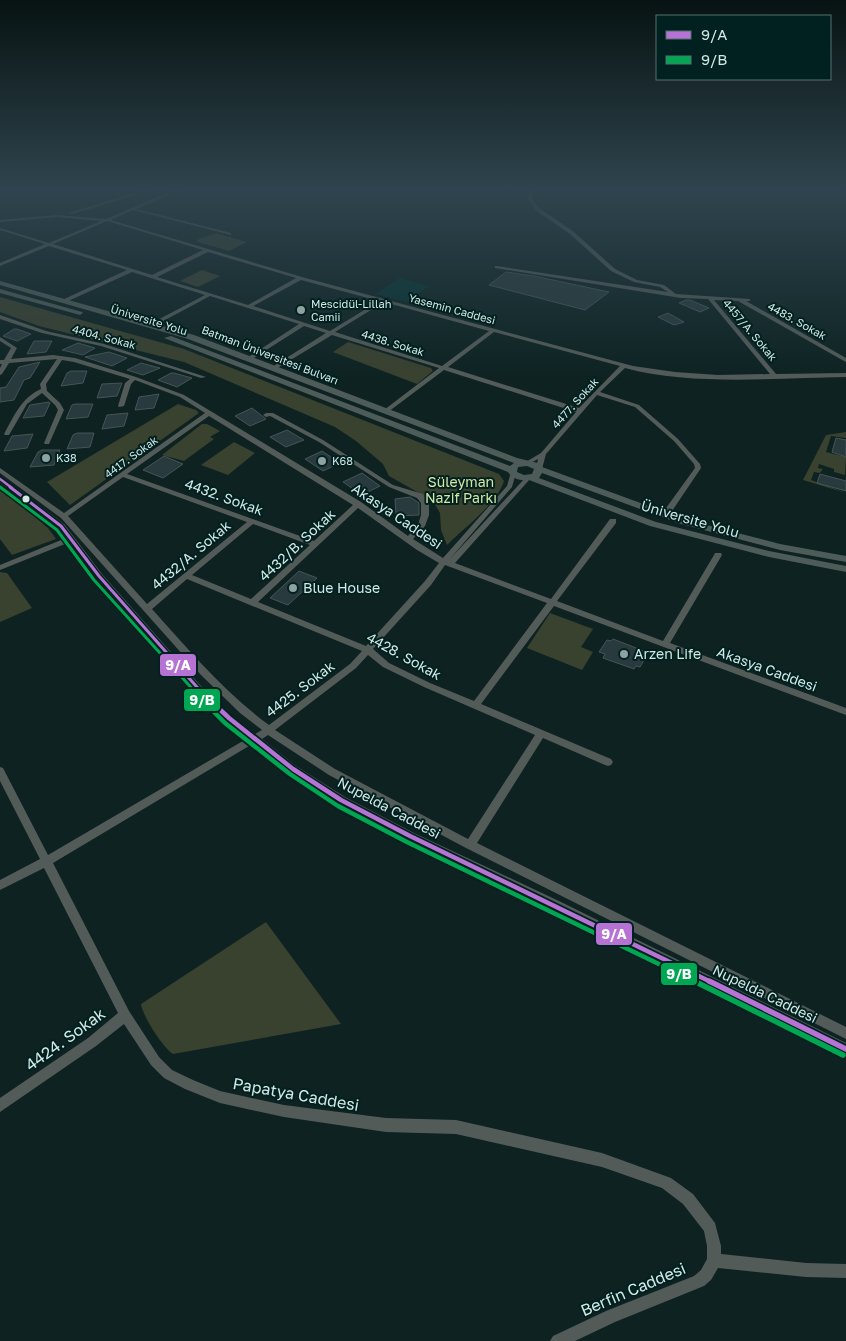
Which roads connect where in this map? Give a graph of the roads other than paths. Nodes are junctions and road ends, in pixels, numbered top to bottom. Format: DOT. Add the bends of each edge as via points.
graph roads {
  1 [pos="30,253"];
  2 [pos="74,253"];
  3 [pos="203,253"];
  4 [pos="212,253"];
  5 [pos="594,253"];
  6 [pos="0,265"];
  7 [pos="497,268"];
  8 [pos="132,270"];
  9 [pos="152,277"];
  10 [pos="300,278"];
  11 [pos="0,282"];
  12 [pos="0,291"];
  13 [pos="209,295"];
  14 [pos="677,296"];
  15 [pos="710,298"];
  16 [pos="740,300"];
  17 [pos="748,300"];
  18 [pos="64,301"];
  19 [pos="382,301"];
  20 [pos="248,307"];
  21 [pos="0,317"];
  22 [pos="302,324"];
  23 [pos="152,325"];
  24 [pos="492,331"];
  25 [pos="330,334"];
  26 [pos="0,339"];
  27 [pos="61,358"];
  28 [pos="250,359"];
  29 [pos="846,360"];
  30 [pos="3,362"];
  31 [pos="623,366"];
  32 [pos="274,368"];
  33 [pos="444,369"];
  34 [pos="0,373"];
  35 [pos="774,375"];
  36 [pos="846,375"];
  37 [pos="203,377"];
  38 [pos="134,378"];
  39 [pos="44,390"];
  40 [pos="596,393"];
  41 [pos="121,406"];
  42 [pos="386,411"];
  43 [pos="581,411"];
  44 [pos="209,413"];
  45 [pos="266,415"];
  46 [pos="7,434"];
  47 [pos="47,444"];
  48 [pos="543,454"];
  49 [pos="527,463"];
  50 [pos="0,470"];
  51 [pos="539,470"];
  52 [pos="512,471"];
  53 [pos="123,475"];
  54 [pos="530,478"];
  55 [pos="0,479"];
  56 [pos="358,504"];
  57 [pos="665,515"];
  58 [pos="64,516"];
  59 [pos="252,521"];
  60 [pos="613,522"];
  61 [pos="71,539"];
  62 [pos="409,539"];
  63 [pos="316,544"];
  64 [pos="718,555"];
  65 [pos="846,559"];
  66 [pos="447,563"];
  67 [pos="0,568"];
  68 [pos="846,569"];
  69 [pos="186,576"];
  70 [pos="252,603"];
  71 [pos="551,603"];
  72 [pos="147,609"];
  73 [pos="664,645"];
  74 [pos="368,650"];
  75 [pos="475,706"];
  76 [pos="846,712"];
  77 [pos="269,730"];
  78 [pos="541,734"];
  79 [pos="254,738"];
  80 [pos="608,762"];
  81 [pos="0,771"];
  82 [pos="470,845"];
  83 [pos="45,862"];
  84 [pos="0,885"];
  85 [pos="125,1016"];
  86 [pos="846,1033"];
  87 [pos="846,1049"];
  88 [pos="0,1106"];
  89 [pos="714,1260"];
  90 [pos="846,1271"];
  91 [pos="558,1341"];
  1 -- 6 [label="street"];
  2 -- 8 [label="street, 4438. Sokak"];
  3 -- 9 [label="street"];
  4 -- 10 [label="street, Yasemin Caddesi"];
  5 -- 14 [label="street" via="613,270 636,281 662,286"];
  7 -- 14 [label="street"];
  8 -- 9 [label="street, 4438. Sokak"];
  8 -- 18 [label="street"];
  9 -- 13 [label="street, 4438. Sokak"];
  10 -- 19 [label="street, Yasemin Caddesi"];
  10 -- 20 [label="street"];
  11 -- 18 [label="main road, Batman Üniversitesi Bulvarı"];
  12 -- 52 [label="main road, Üniversite Yolu" via="182,343"];
  13 -- 20 [label="street, 4438. Sokak"];
  13 -- 23 [label="street"];
  14 -- 15 [label="street"];
  15 -- 16 [label="street"];
  15 -- 35 [label="street, 4457/A. Sokak"];
  16 -- 17 [label="street"];
  16 -- 29 [label="street, 4483. Sokak"];
  18 -- 23 [label="main road, Batman Üniversitesi Bulvarı"];
  19 -- 24 [label="street, Yasemin Caddesi"];
  19 -- 25 [label="street"];
  20 -- 22 [label="street, 4438. Sokak"];
  21 -- 37 [label="street, 4404. Sokak"];
  22 -- 25 [label="street, 4438. Sokak"];
  22 -- 28 [label="street"];
  23 -- 28 [label="main road, Batman Üniversitesi Bulvarı"];
  24 -- 31 [label="street, Yasemin Caddesi"];
  24 -- 33 [label="street"];
  25 -- 32 [label="street"];
  25 -- 33 [label="street, 4438. Sokak"];
  26 -- 30 [label="street" via="14,348"];
  27 -- 30 [label="street, Akasya Caddesi"];
  27 -- 38 [label="street, Akasya Caddesi"];
  27 -- 39 [label="street" via="43,384"];
  28 -- 32 [label="main road, Batman Üniversitesi Bulvarı"];
  30 -- 34 [label="street"];
  31 -- 35 [label="street, Yasemin Caddesi" via="718,377"];
  31 -- 40 [label="street, 4477. Sokak"];
  32 -- 42 [label="main road, Batman Üniversitesi Bulvarı"];
  33 -- 42 [label="street"];
  33 -- 43 [label="street, 4438. Sokak"];
  35 -- 36 [label="street, Yasemin Caddesi"];
  38 -- 41 [label="street" via="128,383"];
  38 -- 44 [label="street, Akasya Caddesi" via="182,396"];
  39 -- 46 [label="street" via="29,397 22,405"];
  39 -- 47 [label="street" via="61,410"];
  40 -- 43 [label="street, 4477. Sokak"];
  40 -- 57 [label="street" via="637,406 676,440 697,464 698,468"];
  42 -- 49 [label="main road, Batman Üniversitesi Bulvarı"];
  43 -- 48 [label="street, 4477. Sokak"];
  44 -- 53 [label="street, 4417. Sokak"];
  44 -- 56 [label="street, Akasya Caddesi"];
  45 -- 62 [label="street" via="271,414 321,441 391,486 420,496 425,503 425,516"];
  48 -- 49 [label="street"];
  48 -- 51 [label="street"];
  49 -- 51 [label="main road, Batman Üniversitesi Bulvarı"];
  49 -- 52 [label="main road" via="515,465"];
  50 -- 58 [label="street, Nupelda Caddesi"];
  51 -- 54 [label="main road"];
  51 -- 57 [label="main road"];
  52 -- 54 [label="main road, Üniversite Yolu" via="519,477"];
  52 -- 66 [label="street, 4425. Sokak" via="510,486"];
  53 -- 58 [label="street, 4417. Sokak"];
  53 -- 59 [label="street, 4432. Sokak"];
  54 -- 66 [label="street"];
  54 -- 68 [label="main road, Üniversite Yolu" via="653,524 769,554"];
  55 -- 61 [label="street, Nupelda Caddesi" via="51,517"];
  56 -- 62 [label="street, Akasya Caddesi"];
  56 -- 63 [label="street, 4432/B. Sokak"];
  57 -- 65 [label="main road" via="744,538"];
  58 -- 72 [label="street, Nupelda Caddesi"];
  59 -- 63 [label="street, 4432. Sokak"];
  59 -- 69 [label="street, 4432/A. Sokak"];
  60 -- 71 [label="street"];
  61 -- 67 [label="street"];
  61 -- 79 [label="street, Nupelda Caddesi" via="99,576 196,686"];
  62 -- 66 [label="street, Akasya Caddesi"];
  63 -- 70 [label="street, 4432/B. Sokak"];
  64 -- 73 [label="street"];
  66 -- 71 [label="street, Akasya Caddesi"];
  66 -- 74 [label="street, 4425. Sokak"];
  69 -- 70 [label="street, 4428. Sokak"];
  69 -- 72 [label="street, 4432/A. Sokak"];
  70 -- 74 [label="street, 4428. Sokak"];
  71 -- 73 [label="street, Akasya Caddesi"];
  71 -- 75 [label="street"];
  72 -- 77 [label="street, Nupelda Caddesi" via="203,672 243,711"];
  73 -- 76 [label="street, Akasya Caddesi"];
  74 -- 75 [label="street, 4428. Sokak" via="386,665"];
  74 -- 77 [label="street, 4425. Sokak" via="353,666"];
  75 -- 78 [label="street, 4428. Sokak"];
  77 -- 79 [label="street, 4425. Sokak"];
  77 -- 82 [label="street, Nupelda Caddesi" via="332,772"];
  78 -- 80 [label="street, 4428. Sokak"];
  78 -- 82 [label="street"];
  79 -- 83 [label="street, 4425. Sokak"];
  79 -- 87 [label="street, Nupelda Caddesi" via="293,769 341,800"];
  81 -- 83 [label="street, Papatya Caddesi"];
  82 -- 86 [label="street, Nupelda Caddesi"];
  83 -- 84 [label="street, 4425. Sokak"];
  83 -- 85 [label="street, Papatya Caddesi"];
  85 -- 88 [label="street, 4424. Sokak"];
  85 -- 89 [label="street, Papatya Caddesi" via="155,1061 168,1074 220,1097 284,1112 386,1125 456,1127 602,1160 666,1183 688,1200 710,1228"];
  89 -- 90 [label="street"];
  89 -- 91 [label="street, Berfin Caddesi" via="698,1281"];
}
